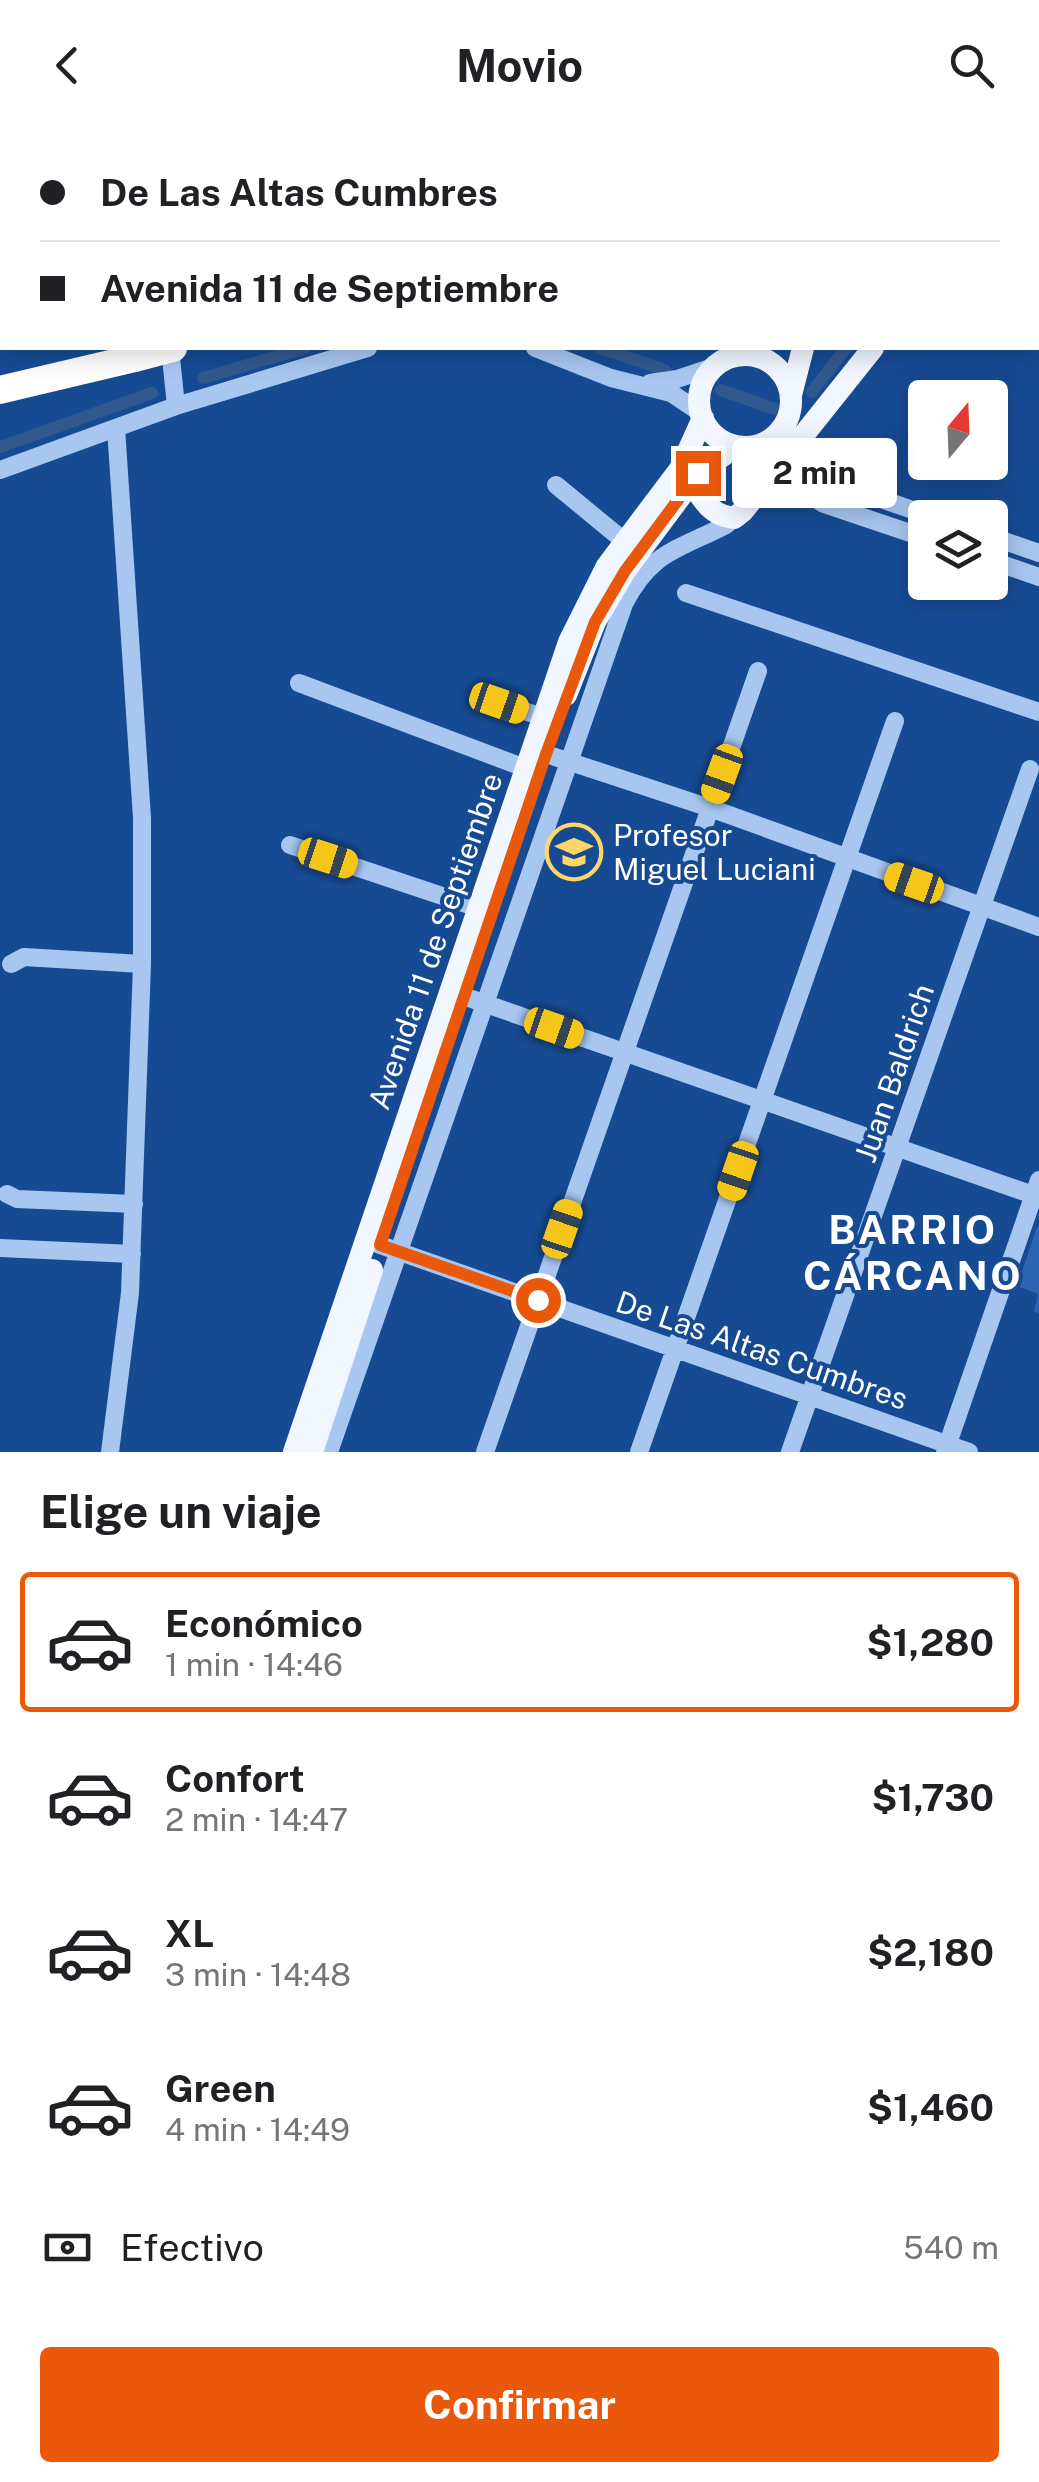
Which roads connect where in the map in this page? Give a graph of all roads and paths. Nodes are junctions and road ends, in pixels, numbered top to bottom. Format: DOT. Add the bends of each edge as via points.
graph roads {
  1 [pos="151,350"];
  2 [pos="171,350"];
  3 [pos="361,350"];
  4 [pos="540,350"];
  5 [pos="762,350"];
  6 [pos="803,350"];
  7 [pos="871,350"];
  8 [pos="122,353"];
  9 [pos="745,356"];
  10 [pos="716,366"];
  11 [pos="639,384"];
  12 [pos="0,389"];
  13 [pos="791,398"];
  14 [pos="176,406"];
  15 [pos="702,415"];
  16 [pos="116,428"];
  17 [pos="737,446"];
  18 [pos="790,454"];
  19 [pos="0,470"];
  20 [pos="774,474"];
  21 [pos="691,482"];
  22 [pos="556,485"];
  23 [pos="908,508"];
  24 [pos="734,518"];
  25 [pos="908,532"];
  26 [pos="624,541"];
  27 [pos="1008,542"];
  28 [pos="1039,553"];
  29 [pos="1008,566"];
  30 [pos="1039,577"];
  31 [pos="686,593"];
  32 [pos="758,672"];
  33 [pos="298,683"];
  34 [pos="499,703"];
  35 [pos="1039,712"];
  36 [pos="543,718"];
  37 [pos="895,721"];
  38 [pos="546,754"];
  39 [pos="572,761"];
  40 [pos="525,768"];
  41 [pos="1030,769"];
  42 [pos="710,808"];
  43 [pos="290,846"];
  44 [pos="847,860"];
  45 [pos="982,907"];
  46 [pos="478,908"];
  47 [pos="1039,927"];
  48 [pos="11,964"];
  49 [pos="142,964"];
  50 [pos="465,997"];
  51 [pos="624,1052"];
  52 [pos="762,1100"];
  53 [pos="897,1147"];
  54 [pos="1037,1190"];
  55 [pos="7,1194"];
  56 [pos="134,1204"];
  57 [pos="381,1245"];
  58 [pos="0,1248"];
  59 [pos="132,1254"];
  60 [pos="538,1300"];
  61 [pos="675,1348"];
  62 [pos="810,1396"];
  63 [pos="946,1448"];
  64 [pos="110,1452"];
  65 [pos="294,1452"];
  66 [pos="312,1452"];
  67 [pos="329,1452"];
  68 [pos="485,1452"];
  69 [pos="639,1452"];
  70 [pos="790,1452"];
  71 [pos="969,1452"];
  1 -- 8 [label="highway, bridge"];
  2 -- 14 [label="street"];
  3 -- 14 [label="street"];
  4 -- 11 [label="street"];
  5 -- 9 [label="main road"];
  6 -- 13 [label="main road"];
  7 -- 18 [label="main road"];
  8 -- 12 [label="highway"];
  9 -- 10 [label="main road"];
  9 -- 13 [label="main road" via="779,371"];
  10 -- 11 [label="street"];
  10 -- 15 [label="main road" via="702,388"];
  11 -- 15 [label="street" via="671,393"];
  13 -- 17 [label="main road" via="776,435"];
  14 -- 16 [label="street"];
  15 -- 17 [label="main road" via="716,436"];
  15 -- 26 [label="main road, Avenida 11 de Septiembre" via="689,454"];
  16 -- 19 [label="street"];
  16 -- 49 [label="street" via="142,818"];
  17 -- 21 [label="main road, Avenida 11 de Septiembre"];
  18 -- 20 [label="main road"];
  18 -- 23 [label="street" via="844,486"];
  20 -- 24 [label="main road"];
  20 -- 25 [label="street" via="824,504"];
  21 -- 24 [label="main road" via="709,510"];
  21 -- 38 [label="main road, Avenida 11 de Septiembre" via="609,594"];
  22 -- 26 [label="street"];
  24 -- 39 [label="street" via="658,557 631,590"];
  26 -- 36 [label="main road, Avenida 11 de Septiembre" via="580,617"];
  27 -- 28 [label="street"];
  29 -- 30 [label="street"];
  31 -- 35 [label="street"];
  32 -- 42 [label="street"];
  33 -- 40 [label="street"];
  34 -- 36 [label="street"];
  36 -- 40 [label="main road, Avenida 11 de Septiembre"];
  37 -- 44 [label="street"];
  38 -- 39 [label="street"];
  38 -- 50 [label="main road, Avenida 11 de Septiembre"];
  39 -- 42 [label="street"];
  39 -- 50 [label="street"];
  40 -- 46 [label="main road, Avenida 11 de Septiembre"];
  41 -- 45 [label="street, Juan Baldrich"];
  42 -- 44 [label="street"];
  42 -- 51 [label="street"];
  43 -- 46 [label="street"];
  44 -- 45 [label="street"];
  44 -- 52 [label="street"];
  45 -- 47 [label="street"];
  45 -- 53 [label="street, Juan Baldrich"];
  46 -- 50 [label="main road, Avenida 11 de Septiembre"];
  48 -- 49 [label="street" via="24,957"];
  49 -- 56 [label="street"];
  50 -- 51 [label="street"];
  50 -- 57 [label="main road, Avenida 11 de Septiembre"];
  50 -- 57 [label="street"];
  51 -- 52 [label="street"];
  51 -- 60 [label="street"];
  52 -- 53 [label="street"];
  52 -- 61 [label="street"];
  53 -- 54 [label="street"];
  53 -- 62 [label="street, Juan Baldrich"];
  54 -- 63 [label="street"];
  55 -- 56 [label="street"];
  56 -- 59 [label="street"];
  57 -- 60 [label="street, De Las Altas Cumbres"];
  57 -- 65 [label="main road, Avenida 11 de Septiembre"];
  57 -- 66 [label="main road, Avenida 11 de Septiembre"];
  57 -- 67 [label="street"];
  58 -- 59 [label="street"];
  59 -- 64 [label="street"];
  60 -- 61 [label="street, De Las Altas Cumbres"];
  60 -- 68 [label="street"];
  61 -- 62 [label="street, De Las Altas Cumbres"];
  61 -- 69 [label="street"];
  62 -- 63 [label="street, De Las Altas Cumbres"];
  62 -- 70 [label="street, Juan Baldrich"];
  63 -- 71 [label="street, De Las Altas Cumbres"];
}
